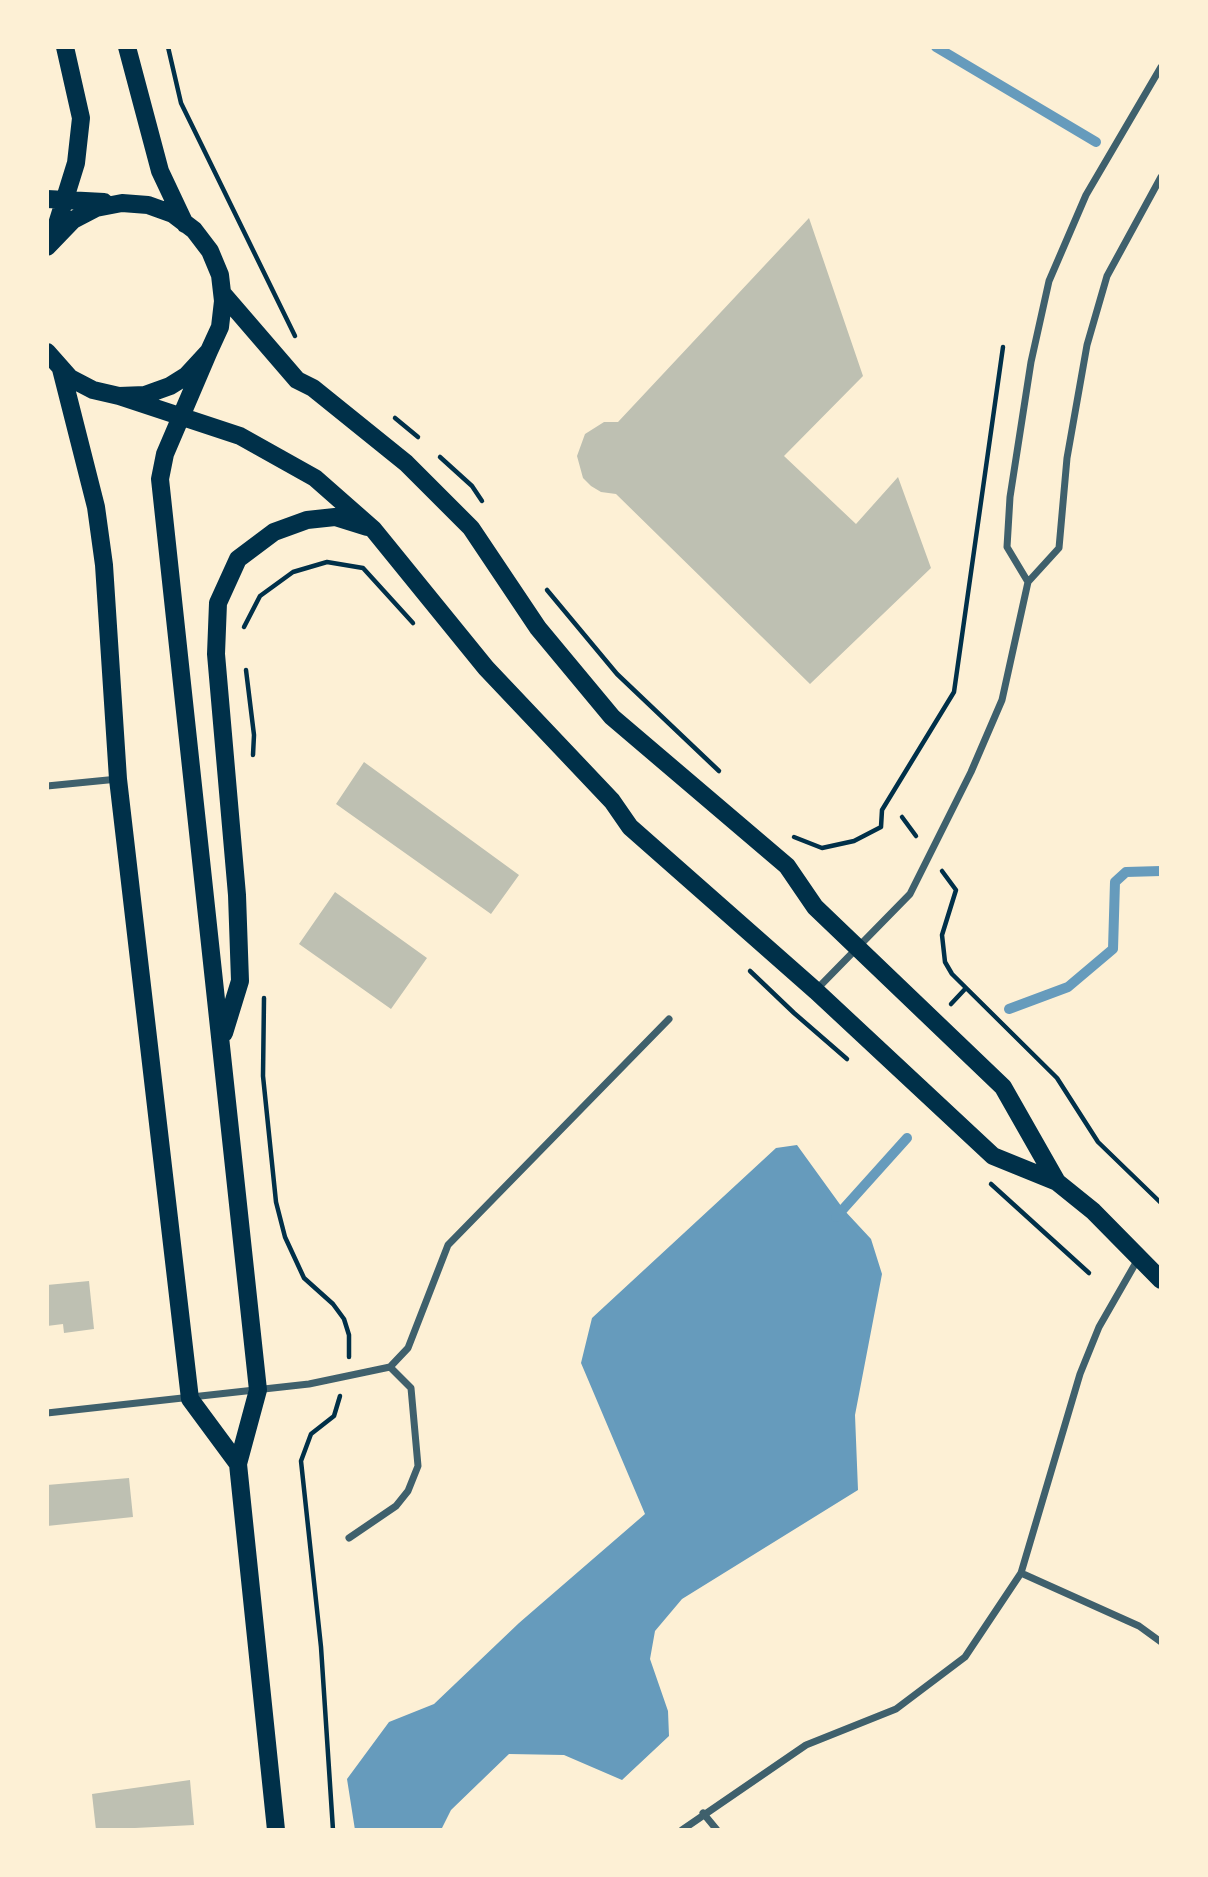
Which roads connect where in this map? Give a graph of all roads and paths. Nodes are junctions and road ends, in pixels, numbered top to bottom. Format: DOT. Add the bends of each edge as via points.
graph roads {
  1 [pos="65,47"];
  2 [pos="127,47"];
  3 [pos="168,47"];
  4 [pos="1161,67"];
  5 [pos="1161,177"];
  6 [pos="56,200"];
  7 [pos="122,203"];
  8 [pos="185,223"];
  9 [pos="50,242"];
  10 [pos="222,293"];
  11 [pos="299,344"];
  12 [pos="1003,346"];
  13 [pos="209,351"];
  14 [pos="47,352"];
  15 [pos="61,369"];
  16 [pos="119,396"];
  17 [pos="386,412"];
  18 [pos="181,418"];
  19 [pos="425,443"];
  20 [pos="433,451"];
  21 [pos="487,508"];
  22 [pos="373,529"];
  23 [pos="293,572"];
  24 [pos="1027,582"];
  25 [pos="541,584"];
  26 [pos="243,632"];
  27 [pos="244,658"];
  28 [pos="252,762"];
  29 [pos="722,774"];
  30 [pos="118,779"];
  31 [pos="47,786"];
  32 [pos="793,837"];
  33 [pos="956,890"];
  34 [pos="857,947"];
  35 [pos="264,990"];
  36 [pos="816,991"];
  37 [pos="669,1019"];
  38 [pos="222,1040"];
  39 [pos="1057,1182"];
  40 [pos="1161,1203"];
  41 [pos="1138,1258"];
  42 [pos="1161,1280"];
  43 [pos="390,1367"];
  44 [pos="345,1379"];
  45 [pos="258,1390"];
  46 [pos="190,1399"];
  47 [pos="47,1413"];
  48 [pos="238,1465"];
  49 [pos="349,1538"];
  50 [pos="1021,1573"];
  51 [pos="1161,1642"];
  52 [pos="703,1813"];
  53 [pos="276,1830"];
  54 [pos="333,1830"];
  55 [pos="682,1830"];
  56 [pos="717,1830"];
  1 -- 6 [label="main road" via="81,118 76,163"];
  2 -- 8 [label="main road" via="160,171"];
  3 -- 11 [label="path" via="181,103"];
  4 -- 24 [label="street" via="1086,195 1049,281 1010,497 1007,547"];
  5 -- 24 [label="street" via="1107,276 1087,345 1059,548"];
  6 -- 7 [label="main road"];
  6 -- 9 [label="main road"];
  7 -- 8 [label="main road" via="148,205"];
  7 -- 9 [label="main road" via="84,214"];
  8 -- 10 [label="main road" via="210,251"];
  10 -- 13 [label="main road" via="219,327"];
  10 -- 34 [label="main road" via="297,380 406,463 471,528 538,628 612,717 787,866 815,907"];
  12 -- 32 [label="path" via="954,692 881,810 881,827 854,841 822,848"];
  13 -- 16 [label="main road" via="192,371 170,386 145,395"];
  13 -- 18 [label="main road"];
  14 -- 15 [label="main road"];
  15 -- 16 [label="main road" via="93,390"];
  15 -- 30 [label="main road" via="96,507"];
  16 -- 18 [label="main road"];
  17 -- 19 [label="path"];
  18 -- 22 [label="main road" via="240,436 315,478"];
  18 -- 38 [label="main road" via="164,454 160,479"];
  20 -- 21 [label="path" via="472,486"];
  22 -- 36 [label="main road" via="486,668 612,801 630,827"];
  22 -- 38 [label="main road" via="335,517 307,520 274,532 238,559 218,603 216,654 240,981"];
  23 -- 26 [label="path" via="260,596"];
  24 -- 34 [label="street" via="1002,700 971,772 910,894"];
  25 -- 29 [label="path" via="617,674"];
  27 -- 28 [label="path" via="254,735"];
  30 -- 31 [label="street"];
  30 -- 46 [label="main road"];
  33 -- 40 [label="path" via="942,935 945,962 952,974 1057,1078 1098,1142"];
  34 -- 36 [label="street"];
  34 -- 39 [label="main road" via="1003,1087"];
  35 -- 44 [label="path" via="261,1057 276,1202 285,1237 304,1278 344,1319 351,1350"];
  36 -- 39 [label="main road" via="993,1156"];
  37 -- 43 [label="street" via="448,1245 408,1348"];
  38 -- 45 [label="main road"];
  39 -- 41 [label="main road"];
  41 -- 42 [label="main road"];
  41 -- 50 [label="street" via="1099,1326 1080,1374"];
  43 -- 44 [label="street"];
  43 -- 49 [label="street" via="411,1388 418,1466 396,1506"];
  44 -- 45 [label="street"];
  44 -- 54 [label="path" via="334,1416 311,1434 301,1461 321,1647"];
  45 -- 46 [label="street"];
  45 -- 48 [label="main road"];
  46 -- 47 [label="street"];
  46 -- 48 [label="main road"];
  48 -- 53 [label="main road"];
  50 -- 51 [label="street" via="1139,1626"];
  50 -- 52 [label="street" via="965,1657 896,1709 806,1745"];
  52 -- 55 [label="street"];
  52 -- 56 [label="street"];
}
